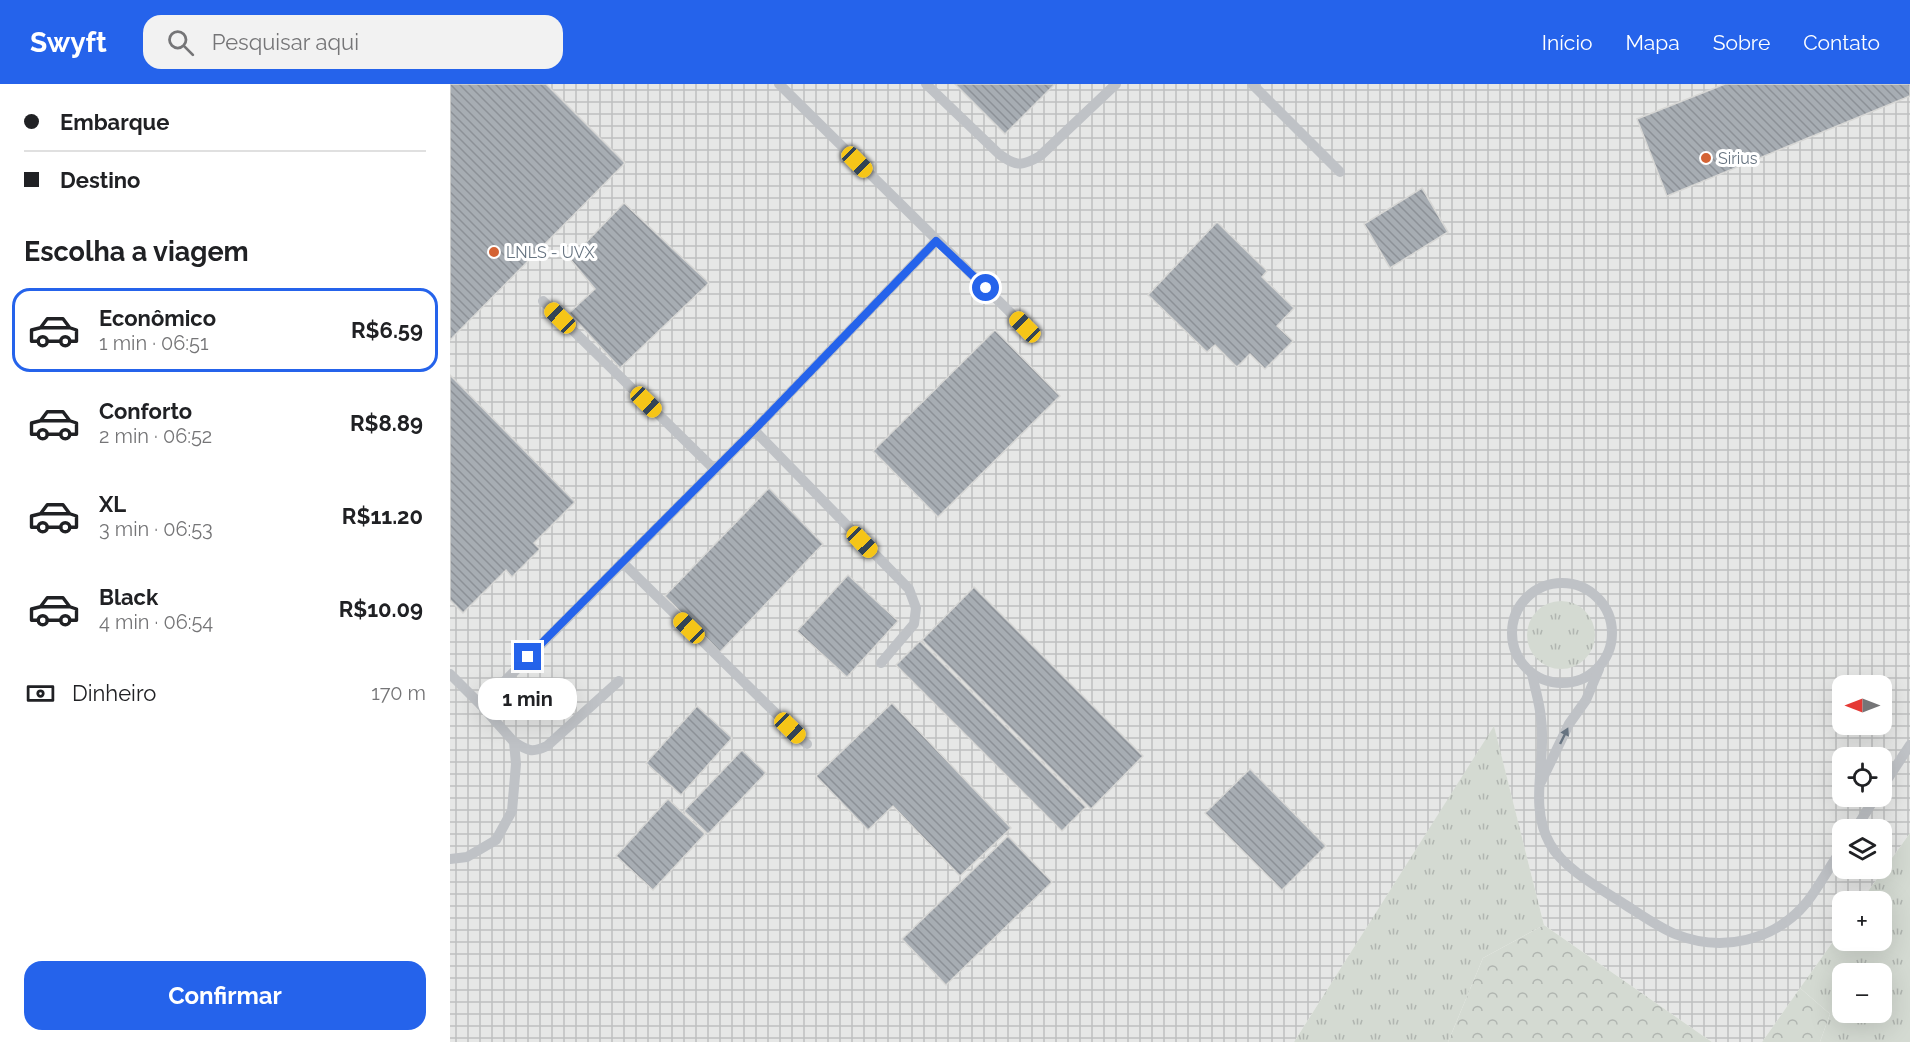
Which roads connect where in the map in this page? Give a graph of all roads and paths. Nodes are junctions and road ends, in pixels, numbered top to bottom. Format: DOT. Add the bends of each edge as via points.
graph roads {
  1 [pos="778,84"];
  2 [pos="926,84"];
  3 [pos="1116,84"];
  4 [pos="1252,84"];
  5 [pos="1340,172"];
  6 [pos="936,241"];
  7 [pos="543,301"];
  8 [pos="1025,327"];
  9 [pos="754,430"];
  10 [pos="714,469"];
  11 [pos="622,562"];
  12 [pos="881,663"];
  13 [pos="1601,666"];
  14 [pos="450,674"];
  15 [pos="1532,674"];
  16 [pos="619,681"];
  17 [pos="481,705"];
  18 [pos="514,742"];
  19 [pos="807,744"];
  20 [pos="1910,745"];
  21 [pos="1892,772"];
  22 [pos="1538,788"];
  23 [pos="450,859"];
  24 [pos="1832,864"];
  1 -- 6 [label="lane"];
  2 -- 3 [label="lane" via="1010,163 1026,164 1040,156"];
  4 -- 5 [label="lane"];
  6 -- 8 [label="lane"];
  6 -- 9 [label="lane"];
  7 -- 10 [label="lane"];
  9 -- 10 [label="lane"];
  9 -- 12 [label="lane" via="909,589 916,608 914,624"];
  10 -- 11 [label="lane"];
  11 -- 17 [label="lane"];
  11 -- 19 [label="lane"];
  13 -- 15 [label="lane" via="1574,683 1545,681"];
  13 -- 15 [label="lane" via="1609,651 1610,617 1588,590 1573,583 1556,583 1525,598 1511,628 1520,662"];
  22 -- 13 [label="lane, one-way"];
  14 -- 17 [label="lane"];
  15 -- 22 [label="lane" via="1542,719"];
  16 -- 18 [label="lane" via="547,746 527,750"];
  17 -- 18 [label="lane"];
  18 -- 23 [label="lane" via="512,811 496,840 467,857"];
  20 -- 21 [label="lane"];
  22 -- 24 [label="lane" via="1539,814 1551,845 1576,873 1675,934 1705,942 1738,943 1779,927 1806,903"];
}
